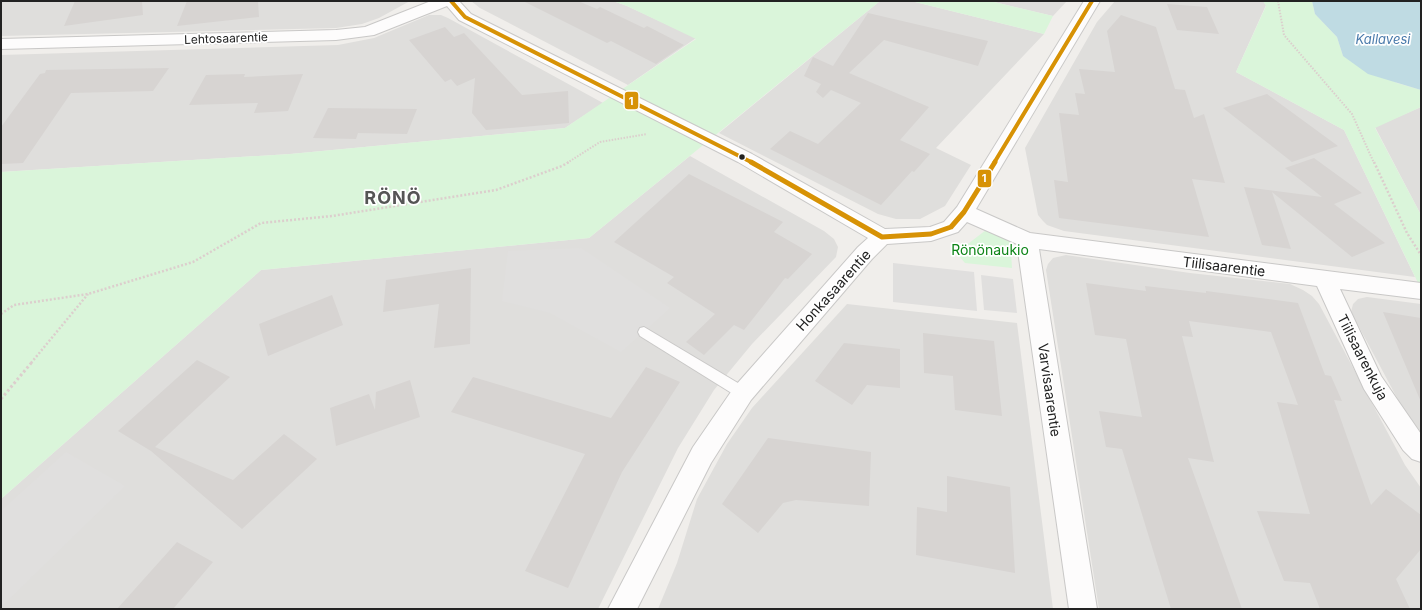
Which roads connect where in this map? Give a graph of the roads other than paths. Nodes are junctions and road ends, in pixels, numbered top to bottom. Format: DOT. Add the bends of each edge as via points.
graph roads {
  1 [pos="445,1"];
  2 [pos="451,1"];
  3 [pos="1092,1"];
  4 [pos="1,44"];
  5 [pos="964,212"];
  6 [pos="882,237"];
  7 [pos="1027,240"];
  8 [pos="1325,279"];
  9 [pos="1421,292"];
  10 [pos="644,332"];
  11 [pos="743,393"];
  12 [pos="1421,451"];
  13 [pos="622,609"];
  14 [pos="1083,609"];
  1 -- 4 [label="street, Lehtosaarentie" via="368,32 336,36"];
  2 -- 6 [label="street" via="465,17 745,158"];
  3 -- 5 [label="street, Honkasaarentie"];
  5 -- 6 [label="street, Honkasaarentie" via="951,227 931,234"];
  5 -- 7 [label="street"];
  6 -- 11 [label="street, Honkasaarentie" via="865,253"];
  7 -- 8 [label="street, Tiilisaarentie"];
  7 -- 14 [label="street, Varvisaarentie"];
  8 -- 9 [label="street, Tiilisaarentie"];
  8 -- 12 [label="street, Tiilisaarenkuja" via="1372,382 1412,442"];
  10 -- 11 [label="lane"];
  11 -- 13 [label="street, Honkasaarentie" via="702,455"];
}
